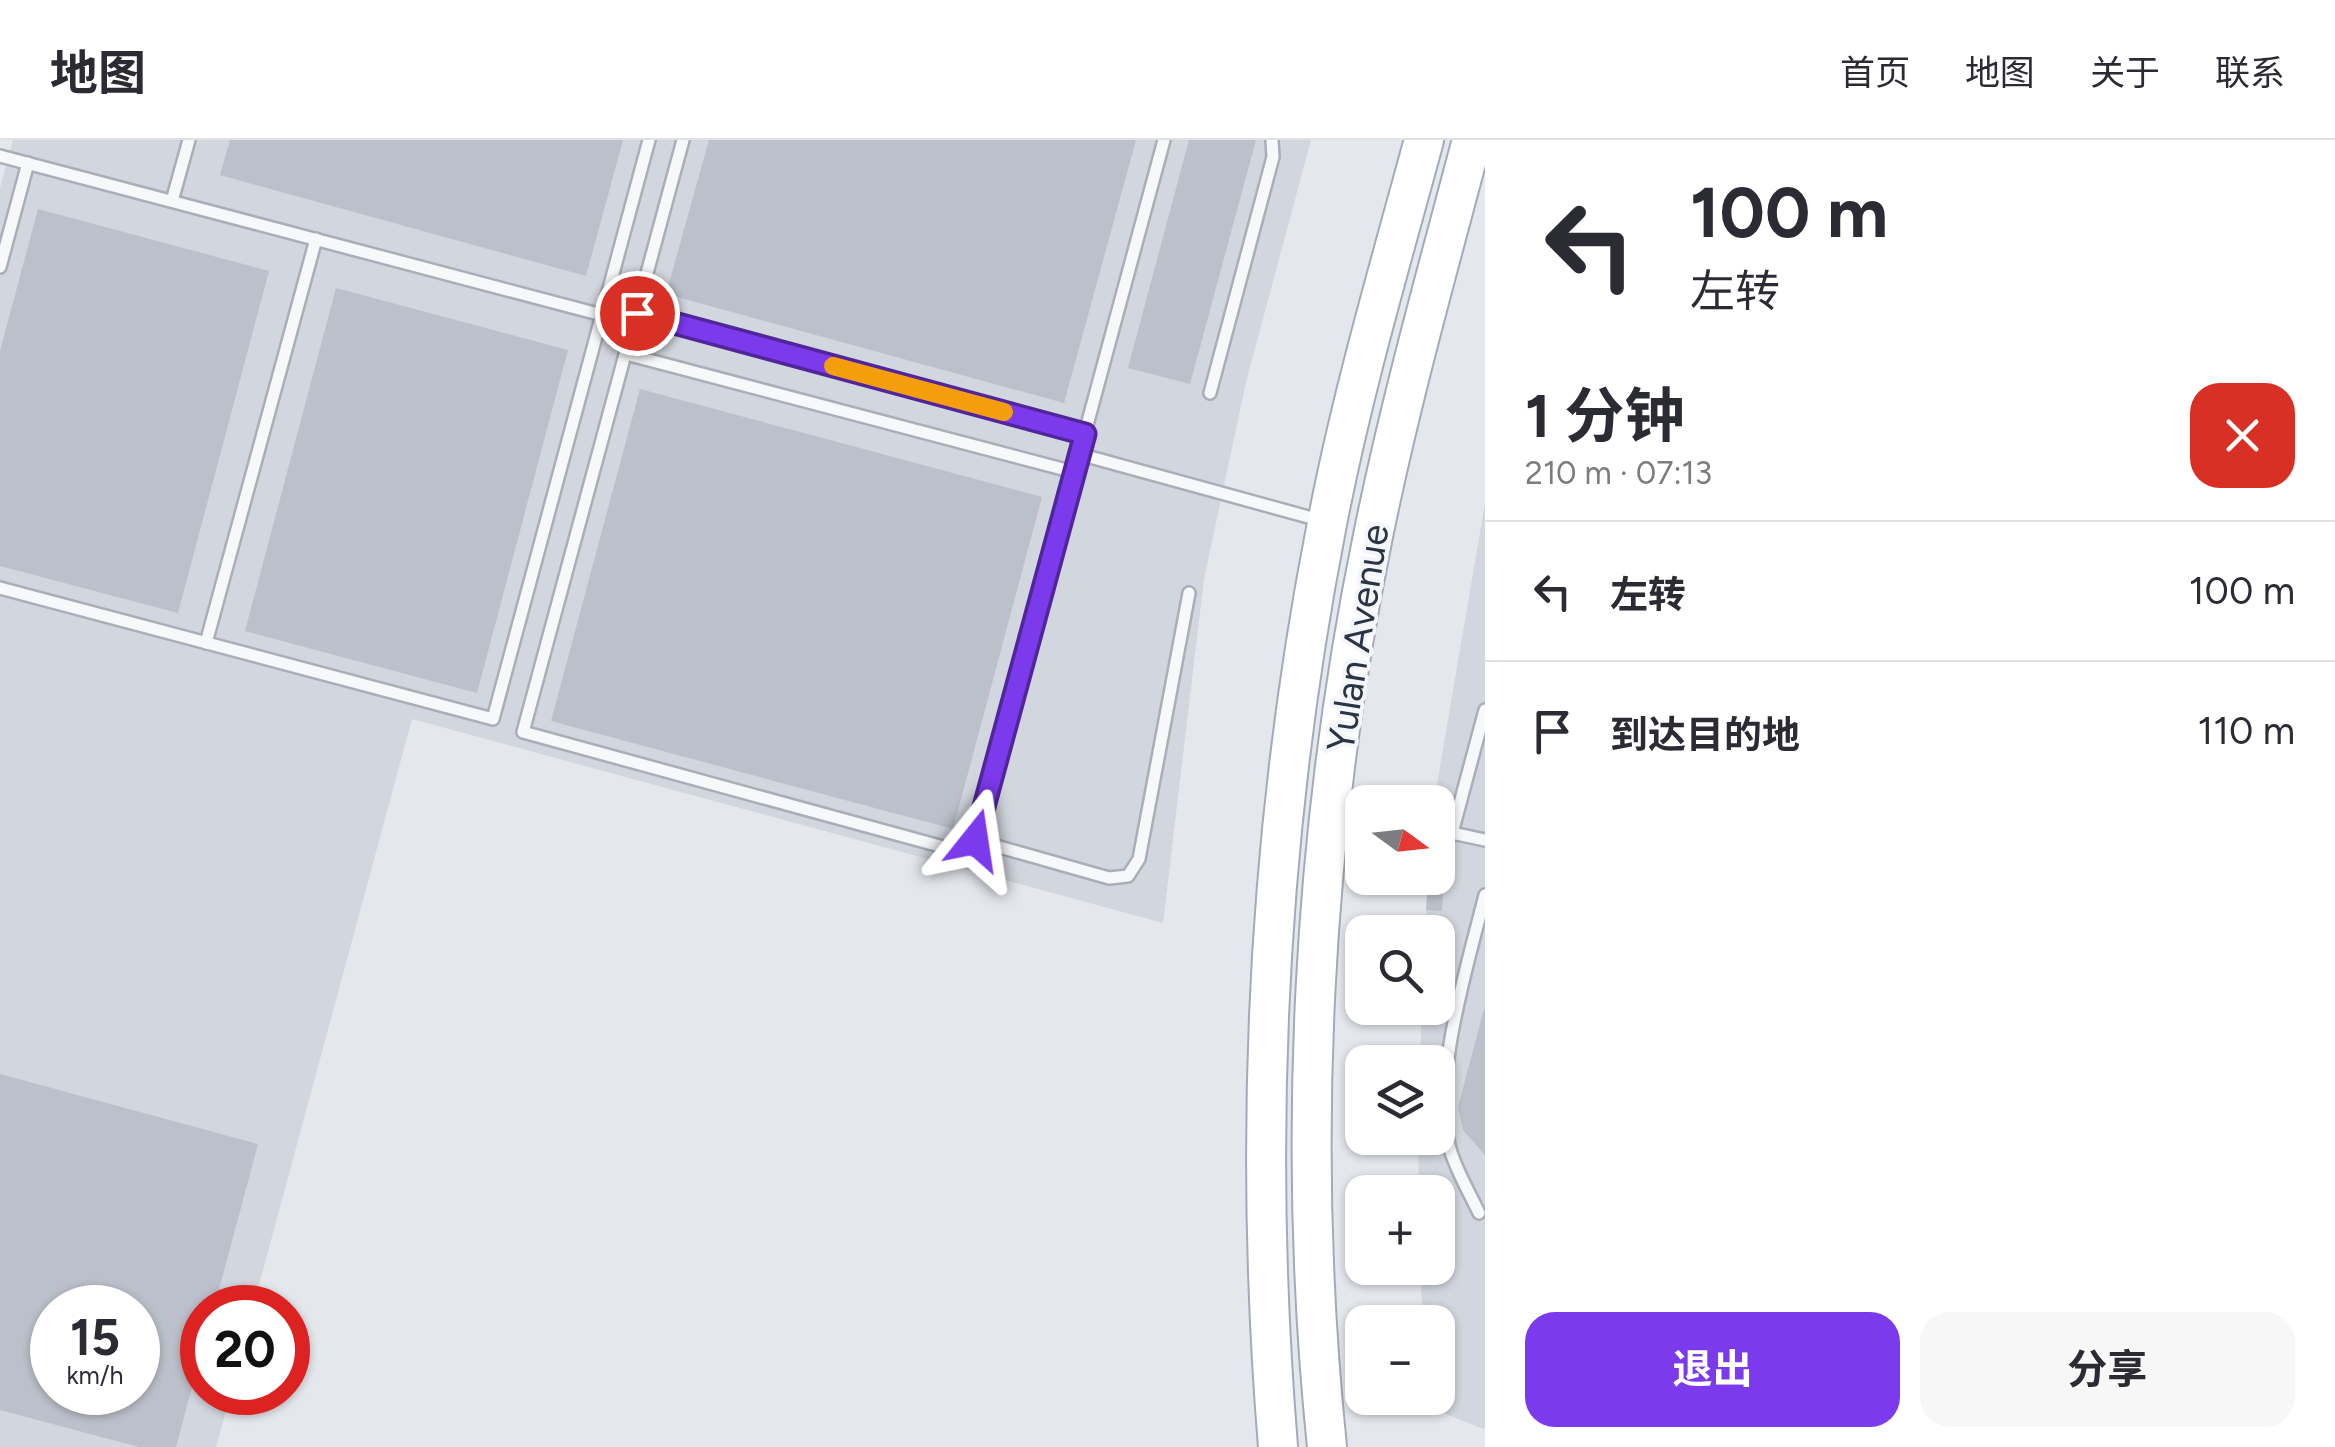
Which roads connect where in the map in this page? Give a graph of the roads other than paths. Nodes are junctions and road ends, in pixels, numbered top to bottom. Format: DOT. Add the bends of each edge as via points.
graph roads {
  1 [pos="188,140"];
  2 [pos="649,140"];
  3 [pos="684,140"];
  4 [pos="1164,140"];
  5 [pos="1272,140"];
  6 [pos="1424,140"];
  7 [pos="1472,140"];
  8 [pos="0,156"];
  9 [pos="28,163"];
  10 [pos="172,201"];
  11 [pos="316,239"];
  12 [pos="0,267"];
  13 [pos="637,313"];
  14 [pos="602,315"];
  15 [pos="626,354"];
  16 [pos="1210,393"];
  17 [pos="1085,434"];
  18 [pos="1080,454"];
  19 [pos="1074,472"];
  20 [pos="1327,522"];
  21 [pos="0,588"];
  22 [pos="1189,593"];
  23 [pos="206,643"];
  24 [pos="1485,710"];
  25 [pos="1350,785"];
  26 [pos="1455,822"];
  27 [pos="1345,828"];
  28 [pos="1455,834"];
  29 [pos="975,840"];
  30 [pos="1485,840"];
  31 [pos="1485,895"];
  32 [pos="1479,1212"];
  33 [pos="1278,1447"];
  34 [pos="1326,1447"];
  1 -- 10 [label="lane"];
  2 -- 14 [label="lane"];
  3 -- 13 [label="lane"];
  4 -- 17 [label="lane"];
  5 -- 16 [label="lane" via="1273,157"];
  6 -- 20 [label="main road, Yulan Avenue"];
  7 -- 25 [label="main road, Yulan Avenue" via="1372,538"];
  8 -- 9 [label="lane"];
  9 -- 10 [label="lane"];
  9 -- 12 [label="lane"];
  10 -- 11 [label="lane"];
  11 -- 14 [label="lane"];
  11 -- 23 [label="lane"];
  13 -- 15 [label="lane"];
  13 -- 17 [label="lane"];
  14 -- 23 [label="lane" via="492,719"];
  15 -- 19 [label="lane"];
  15 -- 29 [label="lane" via="523,732 958,851"];
  17 -- 18 [label="lane"];
  18 -- 19 [label="lane"];
  18 -- 20 [label="lane"];
  19 -- 29 [label="lane"];
  20 -- 33 [label="main road, Yulan Avenue" via="1296,699 1268,1022 1265,1209"];
  21 -- 23 [label="lane"];
  22 -- 29 [label="lane" via="1139,859 1128,876 1109,878"];
  24 -- 26 [label="lane"];
  27 -- 34 [label="main road, Yulan Avenue" via="1315,1039 1313,1204"];
  28 -- 30 [label="lane"];
  31 -- 32 [label="lane" via="1451,1037 1445,1128"];
}
